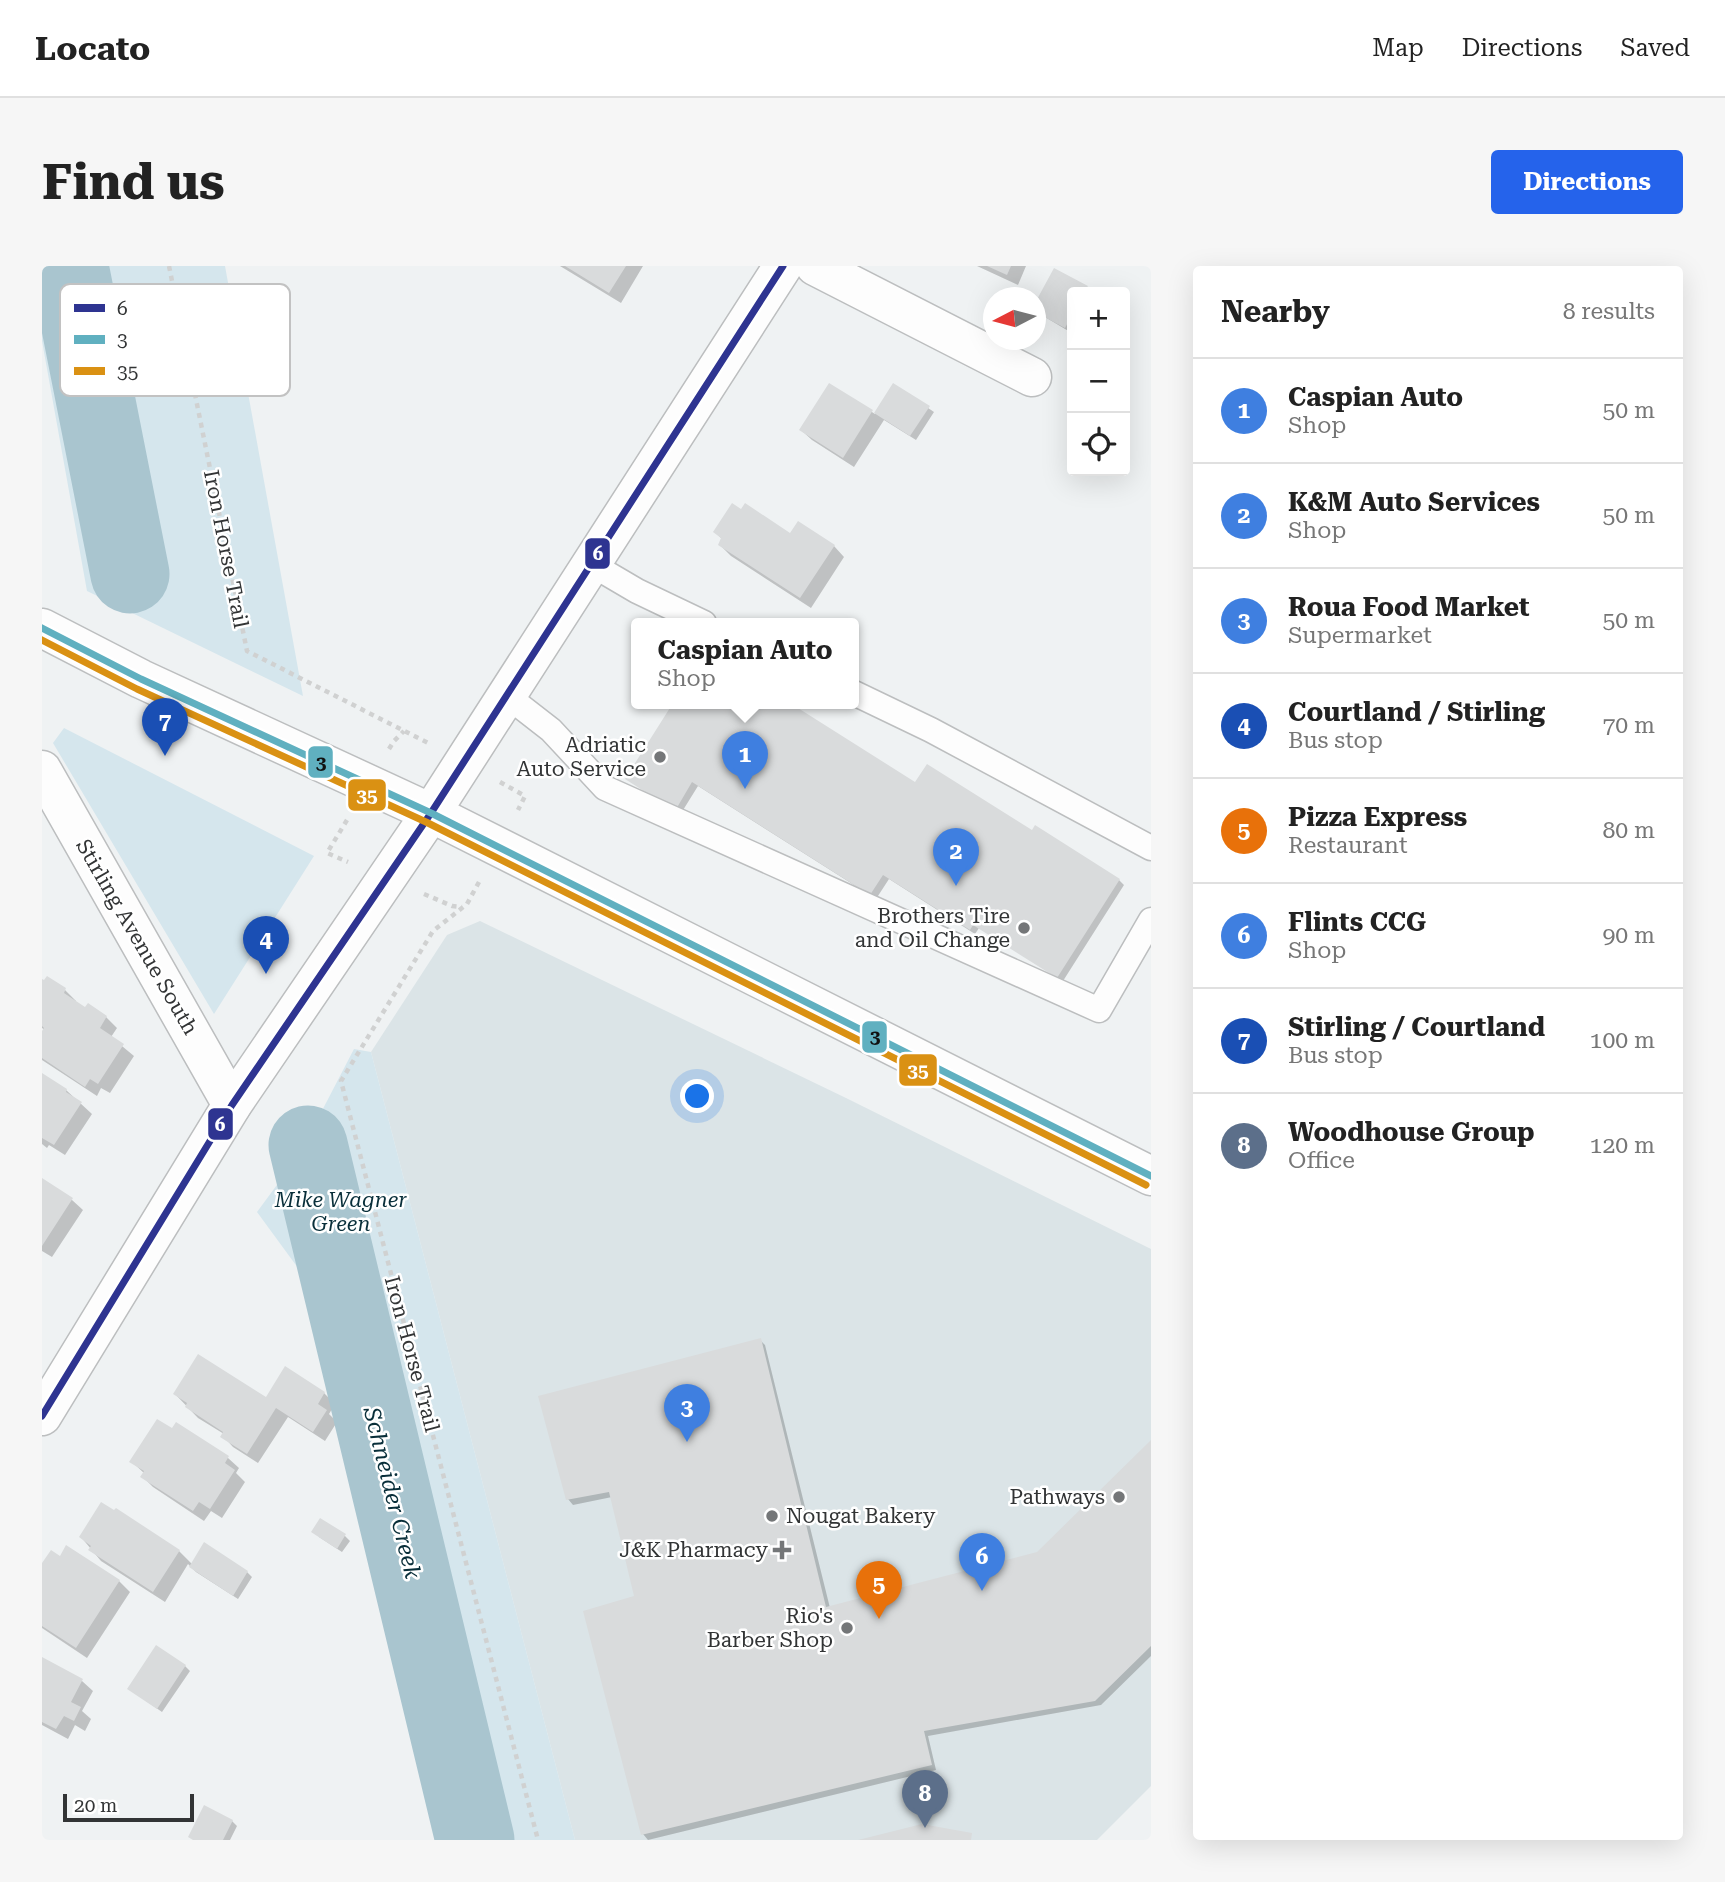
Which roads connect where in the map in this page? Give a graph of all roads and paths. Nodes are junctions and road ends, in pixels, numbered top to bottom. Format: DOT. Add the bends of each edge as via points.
graph roads {
  1 [pos="169,266"];
  2 [pos="783,266"];
  3 [pos="815,266"];
  4 [pos="173,284"];
  5 [pos="1032,377"];
  6 [pos="195,396"];
  7 [pos="591,564"];
  8 [pos="694,618"];
  9 [pos="42,628"];
  10 [pos="506,695"];
  11 [pos="859,696"];
  12 [pos="404,731"];
  13 [pos="411,734"];
  14 [pos="394,741"];
  15 [pos="42,769"];
  16 [pos="511,788"];
  17 [pos="518,810"];
  18 [pos="430,813"];
  19 [pos="338,836"];
  20 [pos="1151,848"];
  21 [pos="337,858"];
  22 [pos="452,906"];
  23 [pos="1151,920"];
  24 [pos="232,1105"];
  25 [pos="1151,1176"];
  26 [pos="42,1416"];
  27 [pos="538,1840"];
  1 -- 4 [label="path, Iron Horse Trail"];
  2 -- 7 [label="street"];
  3 -- 5 [label="street"];
  6 -- 12 [label="path, Iron Horse Trail" via="247,651"];
  7 -- 8 [label="lane"];
  7 -- 10 [label="street"];
  9 -- 18 [label="street"];
  10 -- 18 [label="street"];
  10 -- 23 [label="lane" via="551,730 605,788 1099,1010"];
  11 -- 20 [label="lane"];
  12 -- 13 [label="path, Iron Horse Trail"];
  12 -- 14 [label="path"];
  15 -- 24 [label="street, Stirling Avenue South"];
  16 -- 17 [label="path" via="525,796"];
  18 -- 24 [label="street"];
  18 -- 25 [label="street"];
  19 -- 21 [label="path" via="327,853"];
  22 -- 27 [label="path, Iron Horse Trail" via="465,906 433,931 341,1081"];
  24 -- 26 [label="street"];
}
